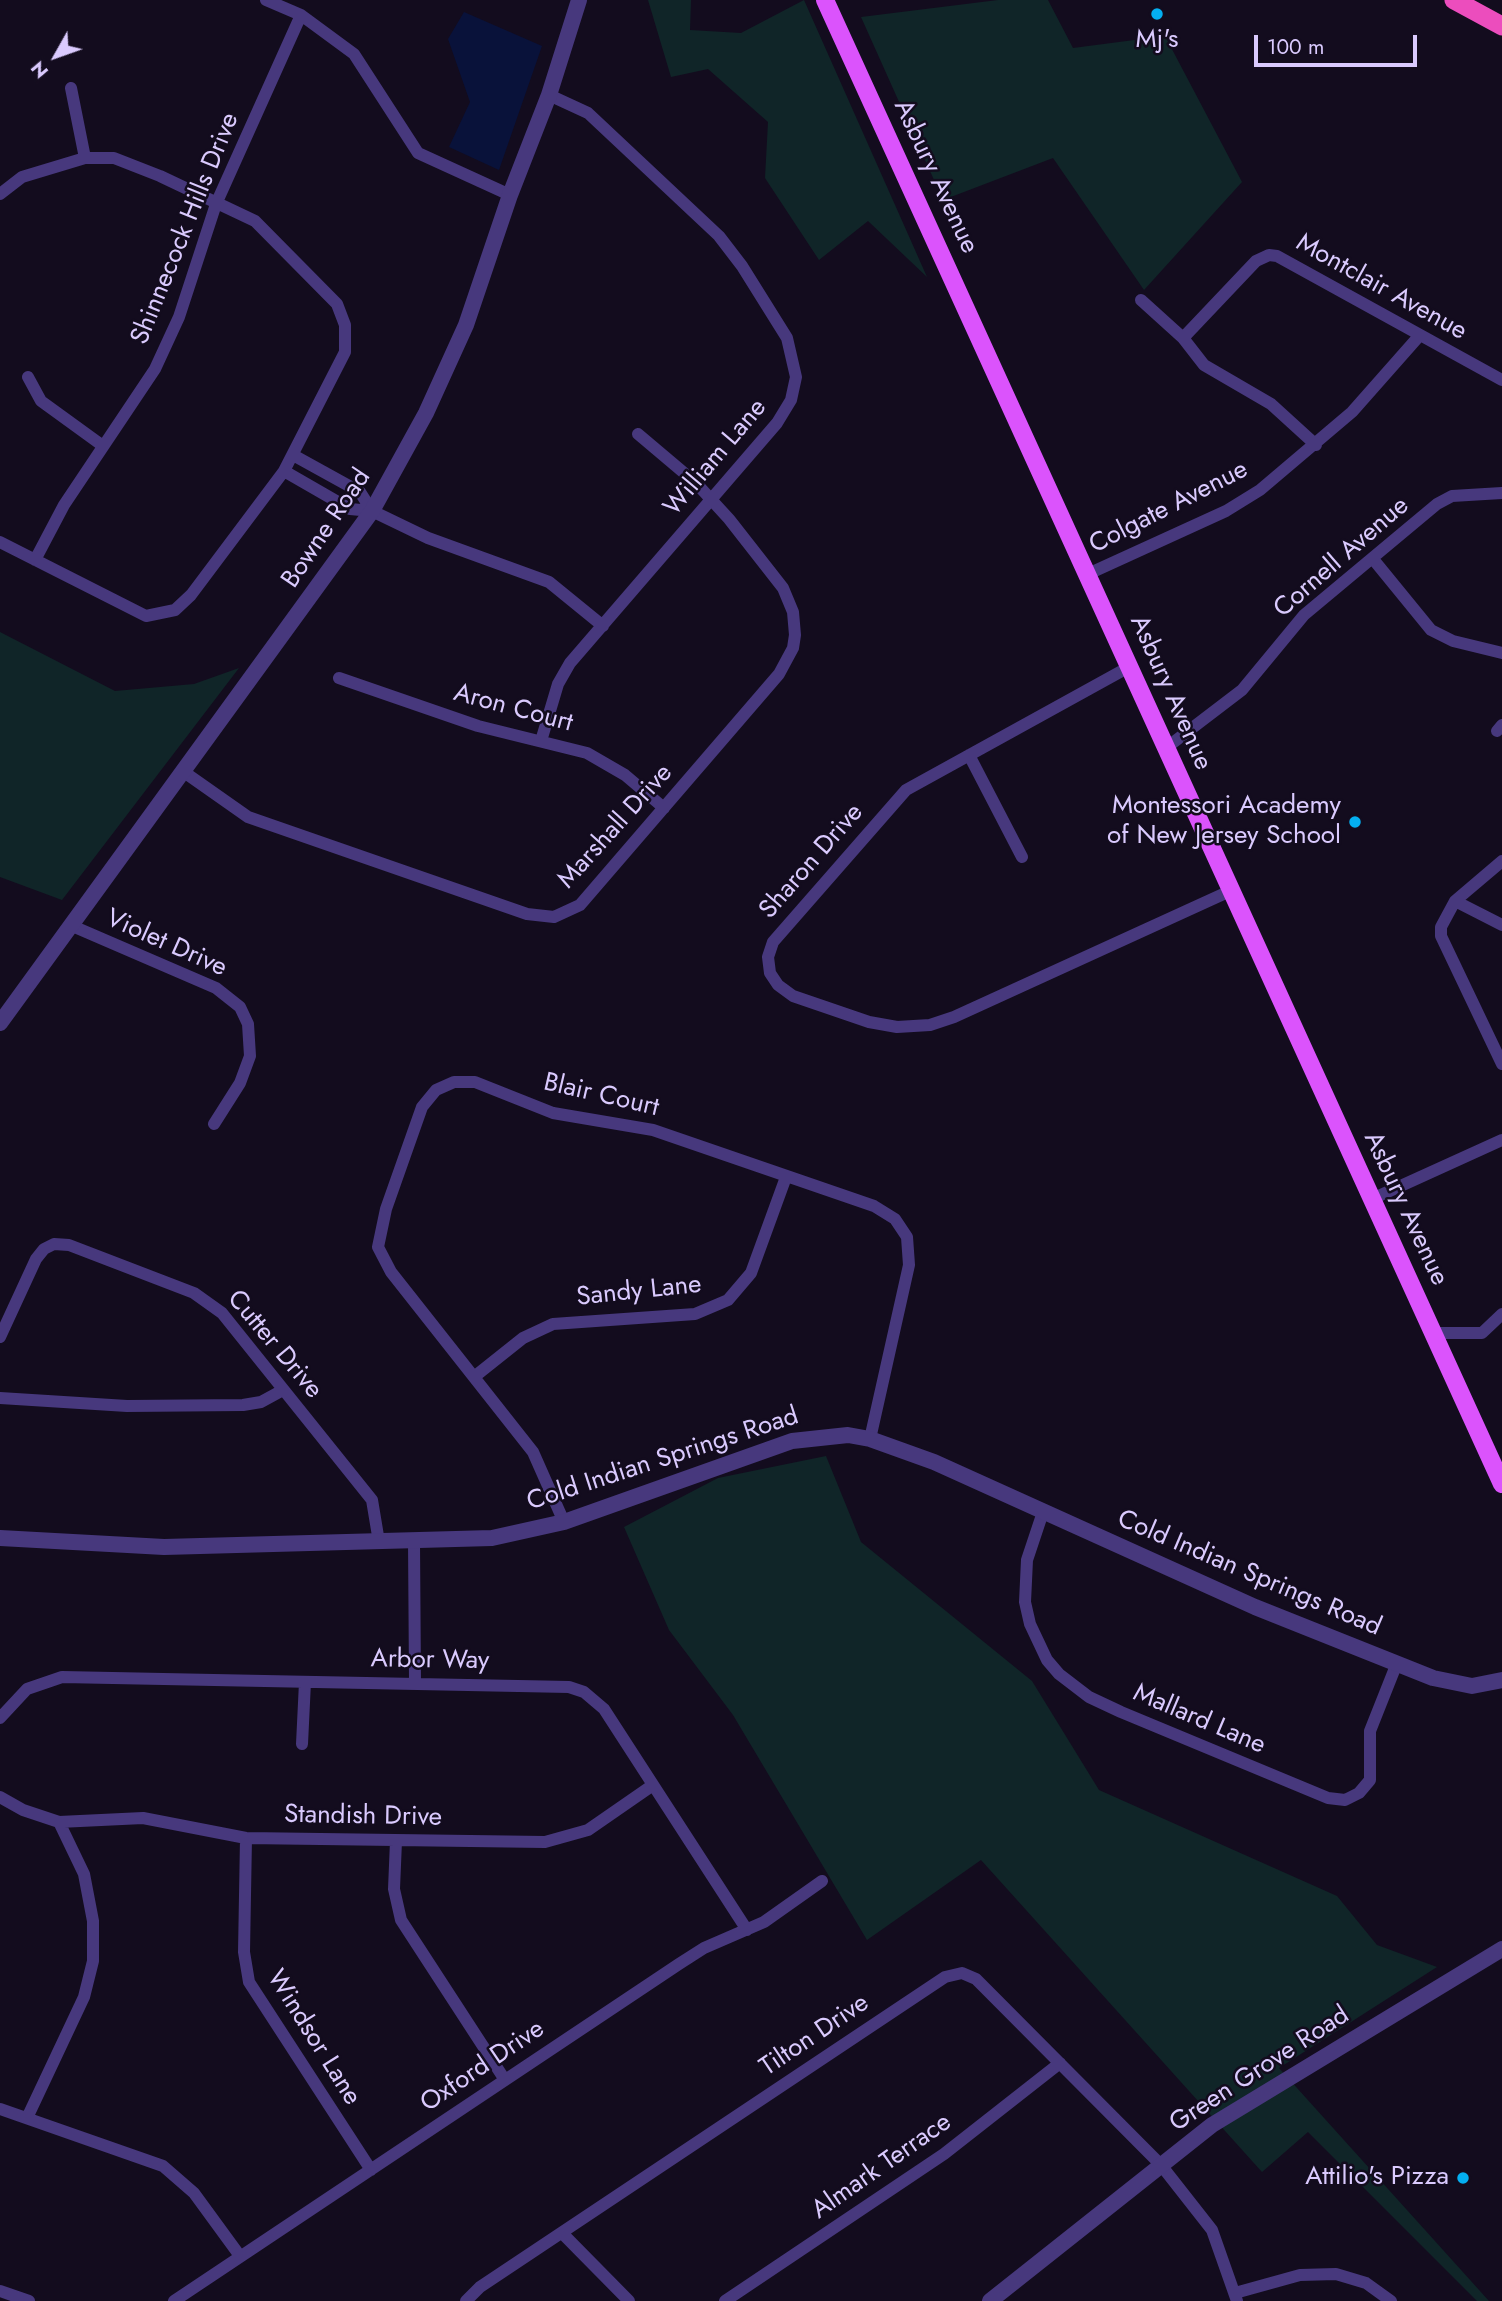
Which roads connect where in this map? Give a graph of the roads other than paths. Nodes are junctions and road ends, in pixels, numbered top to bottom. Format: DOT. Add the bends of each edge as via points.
graph roads {
  1 [pos="266,0"];
  2 [pos="579,0"];
  3 [pos="825,0"];
  4 [pos="1454,0"];
  5 [pos="301,15"];
  6 [pos="1502,26"];
  7 [pos="71,88"];
  8 [pos="549,95"];
  9 [pos="85,158"];
  10 [pos="0,194"];
  11 [pos="510,195"];
  12 [pos="216,204"];
  13 [pos="1141,300"];
  14 [pos="1420,335"];
  15 [pos="1183,338"];
  16 [pos="27,377"];
  17 [pos="1502,380"];
  18 [pos="638,433"];
  19 [pos="1317,445"];
  20 [pos="103,446"];
  21 [pos="293,455"];
  22 [pos="284,471"];
  23 [pos="1502,493"];
  24 [pos="711,499"];
  25 [pos="372,511"];
  26 [pos="0,542"];
  27 [pos="1373,559"];
  28 [pos="35,560"];
  29 [pos="1088,574"];
  30 [pos="603,626"];
  31 [pos="1502,653"];
  32 [pos="1129,667"];
  33 [pos="338,678"];
  34 [pos="541,741"];
  35 [pos="1166,748"];
  36 [pos="969,755"];
  37 [pos="184,772"];
  38 [pos="664,808"];
  39 [pos="1022,856"];
  40 [pos="1502,861"];
  41 [pos="1230,891"];
  42 [pos="1455,901"];
  43 [pos="70,925"];
  44 [pos="1502,925"];
  45 [pos="0,1023"];
  46 [pos="1502,1064"];
  47 [pos="214,1124"];
  48 [pos="1502,1140"];
  49 [pos="786,1177"];
  50 [pos="1372,1199"];
  51 [pos="1502,1314"];
  52 [pos="1433,1333"];
  53 [pos="0,1337"];
  54 [pos="474,1377"];
  55 [pos="283,1390"];
  56 [pos="0,1398"];
  57 [pos="870,1439"];
  58 [pos="1502,1484"];
  59 [pos="1043,1512"];
  60 [pos="564,1522"];
  61 [pos="0,1538"];
  62 [pos="379,1542"];
  63 [pos="414,1542"];
  64 [pos="1396,1663"];
  65 [pos="1502,1680"];
  66 [pos="305,1682"];
  67 [pos="415,1682"];
  68 [pos="0,1718"];
  69 [pos="302,1744"];
  70 [pos="653,1785"];
  71 [pos="0,1797"];
  72 [pos="59,1822"];
  73 [pos="246,1838"];
  74 [pos="396,1841"];
  75 [pos="822,1881"];
  76 [pos="747,1930"];
  77 [pos="1502,1949"];
  78 [pos="1060,2063"];
  79 [pos="505,2080"];
  80 [pos="0,2109"];
  81 [pos="27,2118"];
  82 [pos="1161,2165"];
  83 [pos="370,2169"];
  84 [pos="562,2233"];
  85 [pos="240,2256"];
  86 [pos="0,2291"];
  87 [pos="1236,2297"];
  88 [pos="29,2301"];
  89 [pos="174,2301"];
  90 [pos="466,2301"];
  91 [pos="629,2301"];
  92 [pos="725,2301"];
  93 [pos="990,2301"];
  94 [pos="1391,2301"];
  1 -- 5 [label="street"];
  2 -- 8 [label="street, Bowne Road"];
  3 -- 29 [label="main road, Asbury Avenue"];
  4 -- 6 [label="highway"];
  5 -- 11 [label="street" via="354,54 418,153"];
  5 -- 12 [label="street, Shinnecock Hills Drive"];
  7 -- 9 [label="street"];
  8 -- 11 [label="street, Bowne Road"];
  8 -- 24 [label="street, William Lane" via="578,106 608,129 719,236 792,350 796,377 784,413"];
  9 -- 10 [label="street" via="22,177"];
  9 -- 12 [label="street" via="114,158"];
  11 -- 25 [label="street, Bowne Road" via="467,325 432,402"];
  12 -- 20 [label="street, Shinnecock Hills Drive" via="179,317 155,369"];
  12 -- 21 [label="street" via="255,221 337,304 345,325 345,352"];
  13 -- 15 [label="street"];
  14 -- 15 [label="street, Montclair Avenue" via="1269,255 1256,261"];
  14 -- 17 [label="street, Montclair Avenue"];
  14 -- 19 [label="street, Colgate Avenue"];
  15 -- 19 [label="street" via="1216,375 1271,404"];
  16 -- 20 [label="street" via="41,401"];
  18 -- 24 [label="street, Marshall Drive"];
  19 -- 29 [label="street, Colgate Avenue" via="1238,505"];
  20 -- 28 [label="street, Shinnecock Hills Drive"];
  21 -- 22 [label="street"];
  21 -- 25 [label="street" via="360,492"];
  22 -- 25 [label="street" via="350,509"];
  22 -- 28 [label="street" via="175,610 146,616"];
  23 -- 27 [label="street, Cornell Avenue" via="1445,498"];
  24 -- 30 [label="street, William Lane"];
  24 -- 38 [label="street, Marshall Drive" via="783,588 793,612 793,648 779,674"];
  25 -- 30 [label="street" via="428,538 549,582"];
  25 -- 37 [label="street, Bowne Road"];
  26 -- 28 [label="street"];
  27 -- 31 [label="street" via="1431,630 1453,641"];
  27 -- 35 [label="street, Cornell Avenue" via="1304,615 1242,690"];
  29 -- 32 [label="main road, Asbury Avenue"];
  30 -- 34 [label="street, William Lane" via="562,676"];
  32 -- 35 [label="main road, Asbury Avenue"];
  32 -- 36 [label="street, Sharon Drive"];
  33 -- 34 [label="street, Aron Court" via="478,726"];
  34 -- 38 [label="street, Aron Court" via="603,761"];
  35 -- 41 [label="main road, Asbury Avenue"];
  36 -- 39 [label="street"];
  36 -- 41 [label="street, Sharon Drive" via="896,799 773,942 768,957 770,973 785,991 869,1022 897,1027 929,1025"];
  37 -- 38 [label="street, Marshall Drive" via="248,817 541,917 561,915 580,905"];
  37 -- 43 [label="street, Bowne Road"];
  40 -- 42 [label="street"];
  41 -- 50 [label="main road, Asbury Avenue"];
  42 -- 44 [label="street"];
  42 -- 46 [label="street" via="1441,927 1443,945"];
  43 -- 45 [label="street, Bowne Road"];
  43 -- 47 [label="street, Violet Drive" via="216,988 240,1007 248,1024 250,1056 240,1083"];
  48 -- 50 [label="street"];
  49 -- 54 [label="street, Sandy Lane" via="751,1273 728,1300 695,1314 553,1324 523,1338"];
  49 -- 54 [label="street, Blair Court" via="653,1130 553,1113 475,1082 454,1082 436,1090 422,1107 386,1209 378,1247 391,1272"];
  49 -- 57 [label="street, Blair Court" via="886,1212 907,1237 909,1265"];
  50 -- 52 [label="main road, Asbury Avenue"];
  51 -- 52 [label="street" via="1482,1333"];
  52 -- 58 [label="main road, Asbury Avenue"];
  53 -- 55 [label="street, Cutter Drive" via="40,1254 49,1246 64,1244 203,1297 222,1313"];
  54 -- 60 [label="street, Blair Court" via="533,1452"];
  55 -- 56 [label="street" via="261,1402 243,1405 127,1406"];
  55 -- 62 [label="street, Cutter Drive" via="372,1500"];
  57 -- 59 [label="street, Cold Indian Springs Road" via="934,1462"];
  57 -- 60 [label="street, Cold Indian Springs Road" via="841,1435 792,1441"];
  59 -- 64 [label="street, Cold Indian Springs Road"];
  59 -- 64 [label="street, Mallard Lane" via="1027,1560 1030,1624 1059,1674 1089,1697 1121,1712 1328,1798 1345,1800 1370,1780 1370,1731"];
  60 -- 63 [label="street, Cold Indian Springs Road" via="492,1538"];
  61 -- 62 [label="street, Cold Indian Springs Road" via="164,1547"];
  62 -- 63 [label="street, Cold Indian Springs Road"];
  63 -- 67 [label="street"];
  64 -- 65 [label="street, Cold Indian Springs Road" via="1463,1685"];
  66 -- 67 [label="street, Arbor Way"];
  66 -- 68 [label="street, Arbor Way" via="62,1677 27,1689"];
  66 -- 69 [label="street"];
  67 -- 70 [label="street, Arbor Way" via="559,1686 584,1692 604,1709"];
  70 -- 74 [label="street, Standish Drive" via="598,1824 558,1840"];
  70 -- 76 [label="street, Arbor Way"];
  71 -- 72 [label="street"];
  72 -- 73 [label="street, Standish Drive" via="143,1818"];
  72 -- 81 [label="street" via="84,1874 93,1921 93,1961 84,1997"];
  73 -- 74 [label="street, Standish Drive"];
  73 -- 83 [label="street, Windsor Lane" via="244,1952 249,1982"];
  74 -- 79 [label="street" via="394,1889 401,1920"];
  75 -- 76 [label="street, Oxford Drive"];
  76 -- 79 [label="street, Oxford Drive" via="688,1958"];
  77 -- 82 [label="street, Green Grove Road" via="1256,2096"];
  78 -- 82 [label="street, Tilton Drive"];
  78 -- 84 [label="street, Tilton Drive" via="976,1979 954,1973"];
  78 -- 92 [label="street, Almark Terrace" via="944,2154"];
  79 -- 83 [label="street, Oxford Drive"];
  80 -- 81 [label="street"];
  81 -- 85 [label="street" via="163,2166 194,2193"];
  82 -- 87 [label="street, Tilton Drive" via="1212,2230"];
  82 -- 93 [label="street, Green Grove Road"];
  83 -- 85 [label="street, Oxford Drive"];
  84 -- 90 [label="street, Tilton Drive"];
  84 -- 91 [label="street"];
  85 -- 89 [label="street, Oxford Drive"];
  86 -- 88 [label="street"];
  87 -- 94 [label="street" via="1300,2275 1336,2274 1366,2283"];
}
